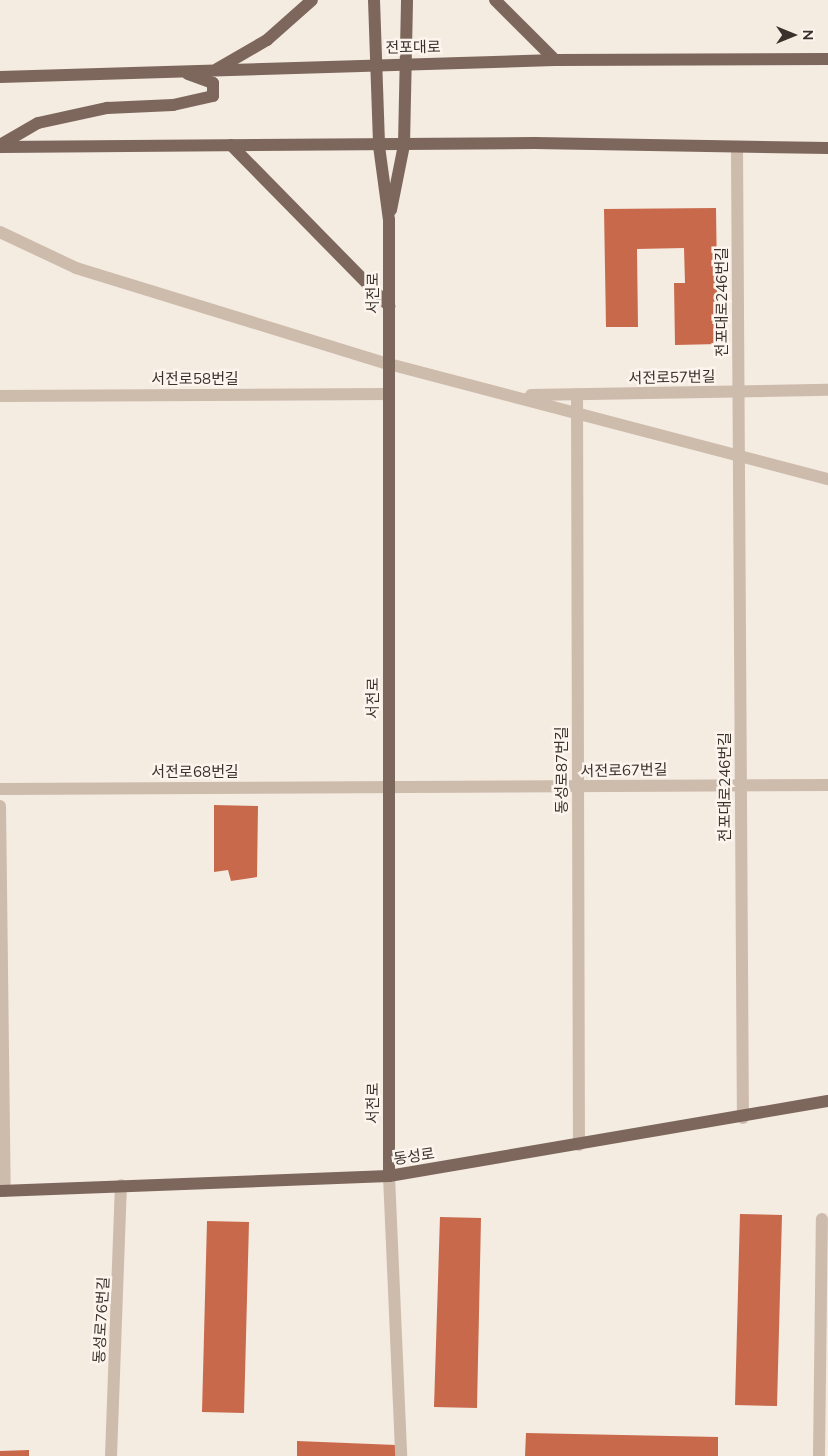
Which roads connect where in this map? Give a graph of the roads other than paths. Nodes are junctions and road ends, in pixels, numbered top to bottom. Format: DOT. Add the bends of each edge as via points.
graph roads {
  1 [pos="312,0"];
  2 [pos="374,0"];
  3 [pos="407,0"];
  4 [pos="495,0"];
  5 [pos="828,59"];
  6 [pos="554,60"];
  7 [pos="406,63"];
  8 [pos="374,64"];
  9 [pos="215,70"];
  10 [pos="179,71"];
  11 [pos="0,76"];
  12 [pos="231,145"];
  13 [pos="404,145"];
  14 [pos="0,146"];
  15 [pos="379,146"];
  16 [pos="828,148"];
  17 [pos="737,149"];
  18 [pos="389,220"];
  19 [pos="0,232"];
  20 [pos="389,306"];
  21 [pos="389,364"];
  22 [pos="828,390"];
  23 [pos="739,392"];
  24 [pos="389,394"];
  25 [pos="577,394"];
  26 [pos="516,395"];
  27 [pos="0,396"];
  28 [pos="578,412"];
  29 [pos="739,456"];
  30 [pos="828,479"];
  31 [pos="742,785"];
  32 [pos="828,785"];
  33 [pos="578,787"];
  34 [pos="389,788"];
  35 [pos="0,789"];
  36 [pos="0,806"];
  37 [pos="828,1101"];
  38 [pos="743,1118"];
  39 [pos="579,1145"];
  40 [pos="389,1176"];
  41 [pos="121,1185"];
  42 [pos="3,1191"];
  43 [pos="822,1219"];
  44 [pos="111,1456"];
  45 [pos="401,1456"];
  46 [pos="819,1456"];
  1 -- 9 [label="main road" via="267,40"];
  2 -- 8 [label="main road, 서전로"];
  3 -- 7 [label="main road, 서전로"];
  4 -- 6 [label="main road"];
  5 -- 6 [label="main road, 전포대로"];
  6 -- 7 [label="main road, 전포대로"];
  7 -- 8 [label="main road, 전포대로"];
  7 -- 13 [label="main road, 서전로"];
  8 -- 9 [label="main road, 전포대로"];
  8 -- 15 [label="main road, 서전로"];
  9 -- 10 [label="main road, 전포대로"];
  10 -- 11 [label="main road, 전포대로"];
  10 -- 14 [label="main road" via="213,83 213,96 173,106 107,108 38,123"];
  12 -- 14 [label="main road"];
  12 -- 15 [label="main road"];
  12 -- 20 [label="main road"];
  13 -- 15 [label="main road"];
  13 -- 17 [label="main road" via="535,143"];
  13 -- 18 [label="main road, 서전로"];
  15 -- 18 [label="main road, 서전로"];
  16 -- 17 [label="main road"];
  17 -- 23 [label="street, 전포대로246번길"];
  18 -- 20 [label="main road, 서전로"];
  19 -- 21 [label="street" via="76,268"];
  20 -- 21 [label="main road, 서전로"];
  21 -- 24 [label="main road, 서전로"];
  21 -- 26 [label="street"];
  22 -- 23 [label="street, 서전로57번길"];
  23 -- 25 [label="street, 서전로57번길"];
  23 -- 29 [label="street, 전포대로246번길"];
  24 -- 27 [label="street, 서전로58번길"];
  24 -- 34 [label="main road, 서전로"];
  25 -- 26 [label="street, 서전로57번길"];
  25 -- 28 [label="street, 동성로87번길"];
  26 -- 28 [label="street"];
  28 -- 29 [label="street"];
  28 -- 33 [label="street, 동성로87번길"];
  29 -- 30 [label="street"];
  29 -- 31 [label="street, 전포대로246번길"];
  31 -- 32 [label="street, 서전로67번길"];
  31 -- 33 [label="street, 서전로67번길"];
  31 -- 38 [label="street, 전포대로246번길"];
  33 -- 34 [label="street, 서전로67번길"];
  33 -- 39 [label="street, 동성로87번길"];
  34 -- 35 [label="street, 서전로68번길"];
  34 -- 40 [label="main road, 서전로"];
  36 -- 42 [label="street"];
  37 -- 38 [label="main road, 동성로"];
  38 -- 39 [label="main road, 동성로"];
  39 -- 40 [label="main road, 동성로"];
  40 -- 41 [label="main road, 동성로"];
  40 -- 45 [label="street"];
  41 -- 42 [label="main road, 동성로"];
  41 -- 44 [label="street, 동성로76번길"];
  43 -- 46 [label="street"];
}
